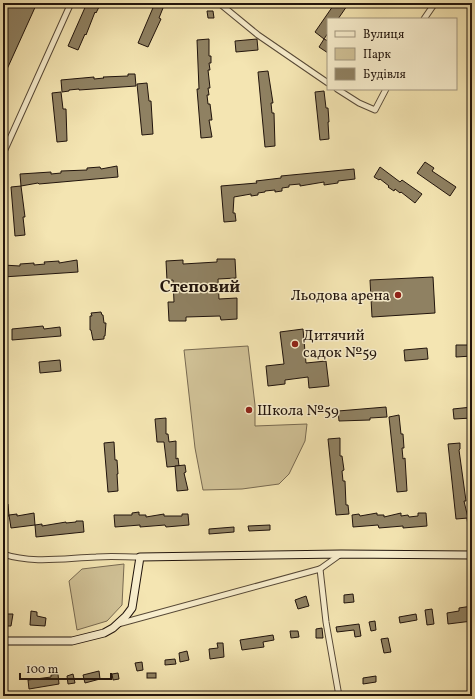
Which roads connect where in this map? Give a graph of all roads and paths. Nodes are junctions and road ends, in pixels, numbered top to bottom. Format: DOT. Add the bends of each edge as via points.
graph roads {
  1 [pos="71,3"];
  2 [pos="220,3"];
  3 [pos="435,3"];
  4 [pos="425,18"];
  5 [pos="327,82"];
  6 [pos="338,90"];
  7 [pos="385,90"];
  8 [pos="3,154"];
  9 [pos="3,554"];
  10 [pos="341,554"];
  11 [pos="472,555"];
  12 [pos="140,557"];
  13 [pos="320,569"];
  14 [pos="116,624"];
  15 [pos="3,642"];
  16 [pos="3,673"];
  17 [pos="6,696"];
  18 [pos="339,696"];
  1 -- 8 [label="street"];
  2 -- 5 [label="street" via="263,39"];
  3 -- 4 [label="street"];
  6 -- 7 [label="street" via="358,103 375,110"];
  9 -- 12 [label="street" via="38,559"];
  10 -- 11 [label="street"];
  10 -- 12 [label="street"];
  10 -- 13 [label="street"];
  12 -- 14 [label="street" via="132,608"];
  13 -- 14 [label="street"];
  13 -- 18 [label="street"];
  14 -- 15 [label="street" via="104,633 72,641"];
  16 -- 17 [label="street"];
}
